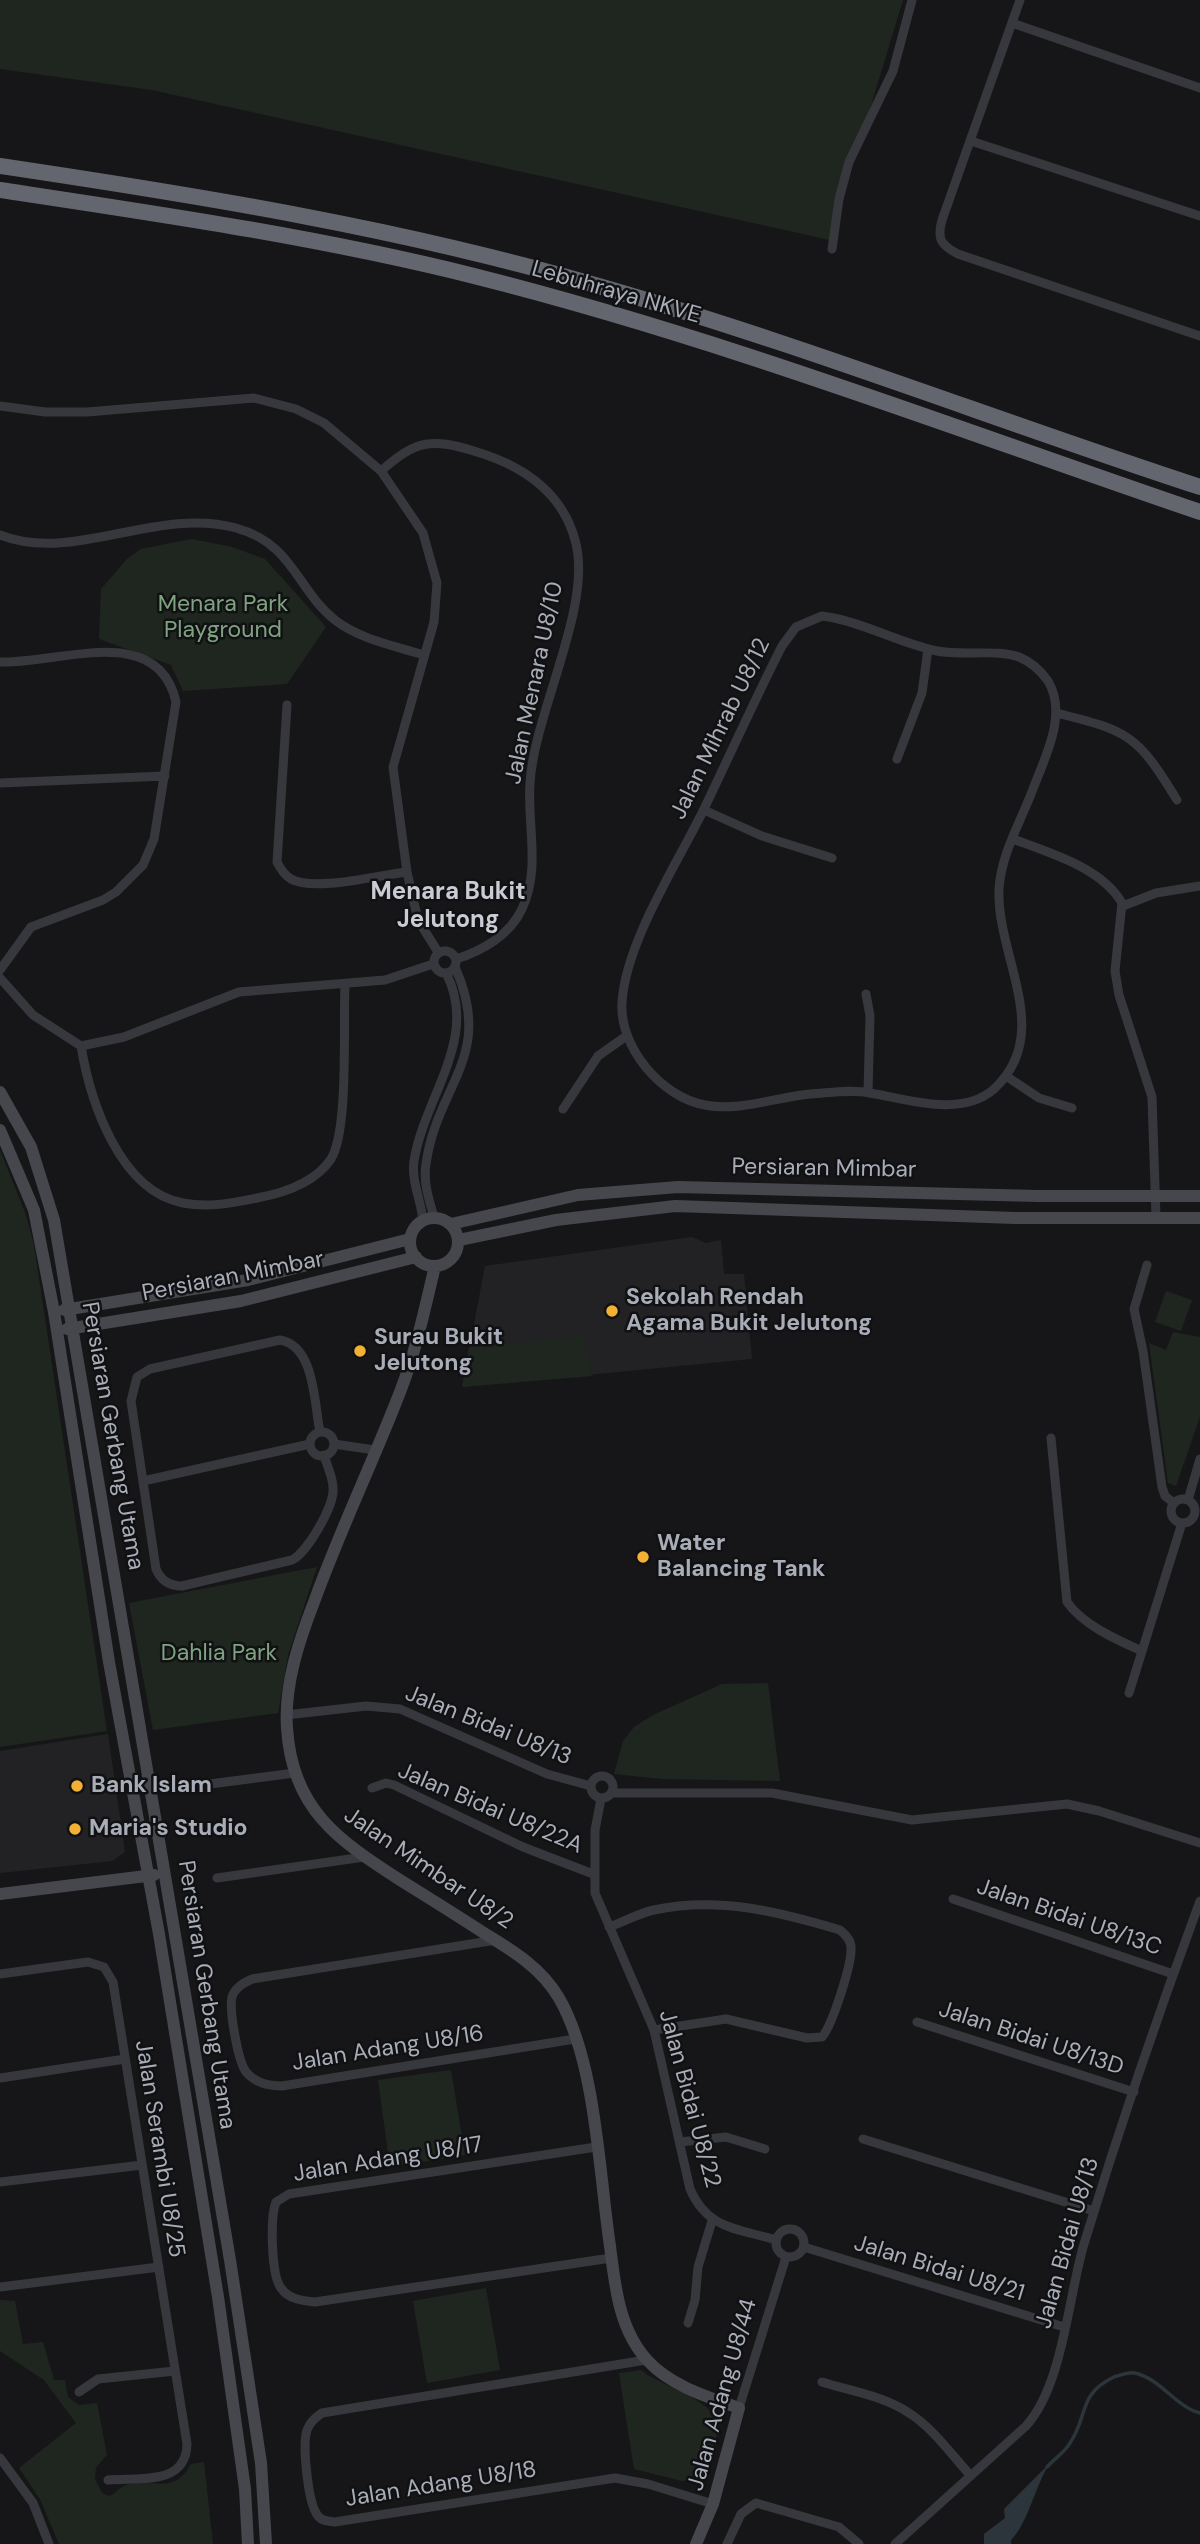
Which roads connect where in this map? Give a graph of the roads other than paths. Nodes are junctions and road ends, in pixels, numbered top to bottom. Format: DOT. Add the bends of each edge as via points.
graph roads {
  1 [pos="912,0"];
  2 [pos="1020,0"];
  3 [pos="1012,23"];
  4 [pos="1200,88"];
  5 [pos="971,141"];
  6 [pos="0,166"];
  7 [pos="0,190"];
  8 [pos="1200,216"];
  9 [pos="832,250"];
  10 [pos="1200,336"];
  11 [pos="0,406"];
  12 [pos="381,471"];
  13 [pos="1200,488"];
  14 [pos="1200,512"];
  15 [pos="0,535"];
  16 [pos="928,649"];
  17 [pos="424,655"];
  18 [pos="0,662"];
  19 [pos="287,705"];
  20 [pos="1056,713"];
  21 [pos="897,759"];
  22 [pos="166,776"];
  23 [pos="0,783"];
  24 [pos="1177,800"];
  25 [pos="704,810"];
  26 [pos="1013,839"];
  27 [pos="832,859"];
  28 [pos="407,872"];
  29 [pos="1200,886"];
  30 [pos="1123,906"];
  31 [pos="438,952"];
  32 [pos="455,963"];
  33 [pos="433,964"];
  34 [pos="0,970"];
  35 [pos="446,973"];
  36 [pos="0,978"];
  37 [pos="345,984"];
  38 [pos="866,994"];
  39 [pos="625,1037"];
  40 [pos="81,1046"];
  41 [pos="1006,1076"];
  42 [pos="0,1092"];
  43 [pos="869,1092"];
  44 [pos="1072,1108"];
  45 [pos="563,1109"];
  46 [pos="0,1130"];
  47 [pos="1154,1195"];
  48 [pos="1200,1196"];
  49 [pos="1156,1217"];
  50 [pos="1200,1217"];
  51 [pos="428,1219"];
  52 [pos="451,1224"];
  53 [pos="410,1238"];
  54 [pos="459,1240"];
  55 [pos="416,1258"];
  56 [pos="1147,1265"];
  57 [pos="435,1266"];
  58 [pos="69,1309"];
  59 [pos="54,1312"];
  60 [pos="72,1328"];
  61 [pos="56,1331"];
  62 [pos="320,1432"];
  63 [pos="1051,1438"];
  64 [pos="310,1444"];
  65 [pos="334,1444"];
  66 [pos="375,1450"];
  67 [pos="324,1455"];
  68 [pos="1200,1460"];
  69 [pos="143,1481"];
  70 [pos="1188,1500"];
  71 [pos="1174,1503"];
  72 [pos="1197,1518"];
  73 [pos="1182,1523"];
  74 [pos="1142,1651"];
  75 [pos="1129,1693"];
  76 [pos="286,1715"];
  77 [pos="295,1773"];
  78 [pos="202,1785"];
  79 [pos="591,1786"];
  80 [pos="372,1788"];
  81 [pos="612,1793"];
  82 [pos="601,1798"];
  83 [pos="1200,1843"];
  84 [pos="364,1857"];
  85 [pos="164,1874"];
  86 [pos="593,1874"];
  87 [pos="147,1876"];
  88 [pos="217,1878"];
  89 [pos="0,1894"];
  90 [pos="953,1899"];
  91 [pos="1200,1901"];
  92 [pos="609,1927"];
  93 [pos="496,1940"];
  94 [pos="0,1974"];
  95 [pos="1173,1974"];
  96 [pos="917,2022"];
  97 [pos="654,2030"];
  98 [pos="575,2039"];
  99 [pos="125,2059"];
  100 [pos="0,2078"];
  101 [pos="1134,2092"];
  102 [pos="863,2139"];
  103 [pos="680,2142"];
  104 [pos="596,2147"];
  105 [pos="765,2149"];
  106 [pos="142,2165"];
  107 [pos="0,2182"];
  108 [pos="1094,2211"];
  109 [pos="712,2221"];
  110 [pos="776,2240"];
  111 [pos="804,2247"];
  112 [pos="786,2257"];
  113 [pos="611,2259"];
  114 [pos="159,2267"];
  115 [pos="0,2287"];
  116 [pos="688,2323"];
  117 [pos="1064,2327"];
  118 [pos="646,2360"];
  119 [pos="175,2371"];
  120 [pos="822,2382"];
  121 [pos="79,2392"];
  122 [pos="739,2408"];
  123 [pos="0,2458"];
  124 [pos="970,2475"];
  125 [pos="108,2480"];
  126 [pos="713,2504"];
  127 [pos="49,2544"];
  128 [pos="248,2544"];
  129 [pos="266,2544"];
  130 [pos="696,2544"];
  131 [pos="727,2544"];
  132 [pos="859,2544"];
  133 [pos="895,2544"];
  1 -- 9 [label="street" via="893,71 849,162"];
  2 -- 3 [label="street"];
  3 -- 4 [label="street"];
  3 -- 5 [label="street"];
  5 -- 8 [label="street"];
  5 -- 10 [label="street" via="942,220 940,241 958,254"];
  6 -- 13 [label="highway, Lebuhraya NKVE" via="230,201 385,231 596,285 906,384"];
  7 -- 14 [label="highway, Lebuhraya NKVE" via="226,225 474,276 741,353"];
  11 -- 12 [label="street" via="88,412 254,398 296,409 324,423"];
  12 -- 17 [label="street" via="416,518 435,567 436,611"];
  12 -- 32 [label="street, Jalan Menara U8/10" via="409,449 429,442 459,446 506,462 549,492 568,521 578,553 573,607 530,781 533,849 527,898 506,931"];
  15 -- 17 [label="street" via="45,545 165,524 237,528 279,551 343,626"];
  16 -- 20 [label="street, Jalan Mihrab U8/12" via="1012,655 1025,660 1049,684"];
  16 -- 21 [label="street" via="922,693"];
  16 -- 25 [label="street, Jalan Mihrab U8/12" via="832,617 804,621 782,646"];
  17 -- 28 [label="street" via="393,767"];
  18 -- 22 [label="street" via="110,650 147,663 167,680 176,702"];
  19 -- 28 [label="street" via="276,862 282,871 297,881 317,884"];
  20 -- 24 [label="street" via="1107,727 1137,742"];
  20 -- 26 [label="street"];
  22 -- 23 [label="street"];
  22 -- 34 [label="street" via="150,853 135,876 103,900 31,927"];
  25 -- 27 [label="street" via="754,833"];
  25 -- 39 [label="street, Jalan Mihrab U8/12" via="628,970 622,1000"];
  26 -- 30 [label="street" via="1080,866 1112,890"];
  26 -- 41 [label="street" via="999,896 1023,1028 1018,1055"];
  28 -- 31 [label="street" via="418,920"];
  29 -- 30 [label="street" via="1156,893"];
  30 -- 47 [label="street" via="1115,971 1152,1097"];
  31 -- 32 [label="street" via="449,951"];
  31 -- 33 [label="street"];
  32 -- 35 [label="street"];
  32 -- 51 [label="street" via="467,997 469,1037 425,1166"];
  33 -- 35 [label="street"];
  33 -- 37 [label="street" via="385,980"];
  35 -- 51 [label="street" via="459,1016 455,1042 414,1162"];
  36 -- 40 [label="street" via="33,1015"];
  37 -- 40 [label="street" via="239,992 124,1037"];
  37 -- 40 [label="street" via="337,1145 321,1170 308,1180 266,1196 219,1205 183,1203 144,1182 123,1159 105,1128"];
  38 -- 43 [label="street"];
  39 -- 43 [label="street" via="670,1089 705,1105"];
  39 -- 45 [label="street" via="598,1056"];
  41 -- 43 [label="street" via="985,1096 962,1102 907,1102"];
  41 -- 44 [label="street" via="1039,1098"];
  42 -- 58 [label="street, Persiaran Gerbang Utama" via="31,1147 43,1180"];
  46 -- 59 [label="street, Persiaran Gerbang Utama" via="34,1210"];
  47 -- 48 [label="street, Persiaran Mimbar"];
  47 -- 49 [label="street"];
  47 -- 52 [label="street, Persiaran Mimbar" via="652,1188 579,1195"];
  49 -- 50 [label="street, Persiaran Mimbar"];
  49 -- 54 [label="street, Persiaran Mimbar" via="1015,1218 675,1206 556,1220"];
  51 -- 52 [label="street"];
  51 -- 53 [label="street" via="416,1225"];
  52 -- 54 [label="street"];
  53 -- 55 [label="street"];
  53 -- 58 [label="street, Persiaran Mimbar" via="248,1280"];
  54 -- 57 [label="street" via="455,1255"];
  55 -- 57 [label="street"];
  55 -- 60 [label="street, Persiaran Mimbar" via="241,1301"];
  56 -- 71 [label="street" via="1134,1309 1162,1487"];
  57 -- 66 [label="street, Jalan Mimbar U8/2" via="415,1351"];
  58 -- 59 [label="street, Persiaran Mimbar"];
  58 -- 60 [label="street, Persiaran Gerbang Utama"];
  59 -- 61 [label="street, Persiaran Gerbang Utama"];
  60 -- 61 [label="street, Persiaran Mimbar"];
  60 -- 85 [label="street, Persiaran Gerbang Utama"];
  61 -- 87 [label="street, Persiaran Gerbang Utama"];
  62 -- 64 [label="street"];
  62 -- 65 [label="street" via="330,1435"];
  62 -- 69 [label="street" via="304,1358 287,1341 150,1369 137,1377 131,1392"];
  63 -- 74 [label="street" via="1067,1602 1116,1639"];
  64 -- 67 [label="street" via="316,1454"];
  64 -- 69 [label="street"];
  65 -- 66 [label="street"];
  65 -- 67 [label="street"];
  66 -- 76 [label="street, Jalan Mimbar U8/2" via="306,1623"];
  67 -- 69 [label="street" via="333,1495 304,1552 292,1560 182,1586 165,1582 158,1573"];
  68 -- 70 [label="street"];
  70 -- 71 [label="street"];
  70 -- 72 [label="street"];
  71 -- 73 [label="street" via="1172,1517"];
  72 -- 73 [label="street"];
  73 -- 74 [label="street"];
  74 -- 75 [label="street"];
  76 -- 77 [label="street, Jalan Mimbar U8/2"];
  76 -- 79 [label="street, Jalan Bidai U8/13" via="366,1706 400,1709 547,1774"];
  77 -- 78 [label="street"];
  77 -- 84 [label="street, Jalan Mimbar U8/2" via="319,1818"];
  79 -- 81 [label="street" via="599,1777 607,1777 613,1784"];
  79 -- 82 [label="street"];
  80 -- 86 [label="street, Jalan Bidai U8/22A" via="386,1783 406,1789 523,1847"];
  81 -- 82 [label="street"];
  81 -- 83 [label="street" via="761,1792 912,1820 1067,1804"];
  82 -- 86 [label="street, Jalan Bidai U8/22"];
  84 -- 88 [label="street"];
  84 -- 93 [label="street, Jalan Mimbar U8/2"];
  85 -- 87 [label="street"];
  85 -- 129 [label="street, Persiaran Gerbang Utama" via="261,2463"];
  86 -- 92 [label="street, Jalan Bidai U8/22" via="598,1906"];
  87 -- 89 [label="street"];
  87 -- 128 [label="street, Persiaran Gerbang Utama" via="218,2297"];
  90 -- 95 [label="street, Jalan Bidai U8/13C"];
  91 -- 95 [label="street, Jalan Bidai U8/13"];
  92 -- 97 [label="street, Jalan Bidai U8/22"];
  92 -- 97 [label="street" via="660,1909 751,1906 840,1930 850,1941 851,1956 822,2037 807,2038 726,2019"];
  93 -- 98 [label="street, Jalan Mimbar U8/2" via="550,1984"];
  93 -- 98 [label="street, Jalan Adang U8/16" via="252,1979 232,1997 245,2072 263,2084 282,2086"];
  94 -- 99 [label="street, Jalan Serambi U8/25" via="88,1962 104,1967 113,1982"];
  95 -- 101 [label="street, Jalan Bidai U8/13"];
  96 -- 101 [label="street, Jalan Bidai U8/13D"];
  97 -- 103 [label="street, Jalan Bidai U8/22"];
  98 -- 104 [label="street, Jalan Mimbar U8/2"];
  99 -- 100 [label="street"];
  99 -- 106 [label="street, Jalan Serambi U8/25"];
  101 -- 108 [label="street, Jalan Bidai U8/13"];
  102 -- 108 [label="street"];
  103 -- 105 [label="street" via="726,2137"];
  103 -- 109 [label="street, Jalan Bidai U8/22" via="690,2189"];
  104 -- 113 [label="street, Jalan Mimbar U8/2"];
  104 -- 113 [label="street, Jalan Adang U8/17" via="289,2194 276,2202 272,2213 277,2280 287,2294 315,2302"];
  106 -- 107 [label="street"];
  106 -- 114 [label="street, Jalan Serambi U8/25"];
  108 -- 117 [label="street, Jalan Bidai U8/13"];
  109 -- 110 [label="street, Jalan Bidai U8/22"];
  109 -- 116 [label="street"];
  110 -- 111 [label="street" via="781,2232 793,2230 803,2238"];
  110 -- 112 [label="street"];
  111 -- 112 [label="street" via="799,2254"];
  111 -- 117 [label="street, Jalan Bidai U8/21"];
  112 -- 122 [label="street, Jalan Adang U8/44"];
  113 -- 118 [label="street, Jalan Mimbar U8/2" via="618,2302"];
  114 -- 115 [label="street"];
  114 -- 119 [label="street, Jalan Serambi U8/25"];
  117 -- 124 [label="street, Jalan Bidai U8/13" via="1041,2407"];
  118 -- 122 [label="street, Jalan Mimbar U8/2" via="679,2384"];
  118 -- 126 [label="street, Jalan Adang U8/18" via="322,2413 310,2423 306,2439 316,2514 323,2521 335,2522 615,2478"];
  119 -- 121 [label="street" via="98,2379"];
  119 -- 125 [label="street, Jalan Serambi U8/25" via="187,2444 185,2462 173,2473"];
  120 -- 124 [label="street" via="909,2413"];
  122 -- 126 [label="street, Jalan Adang U8/44"];
  123 -- 127 [label="street" via="33,2503"];
  124 -- 133 [label="street, Jalan Bidai U8/13"];
  126 -- 130 [label="street, Jalan Adang U8/44"];
  131 -- 132 [label="street" via="741,2514 756,2503 839,2527"];
}
